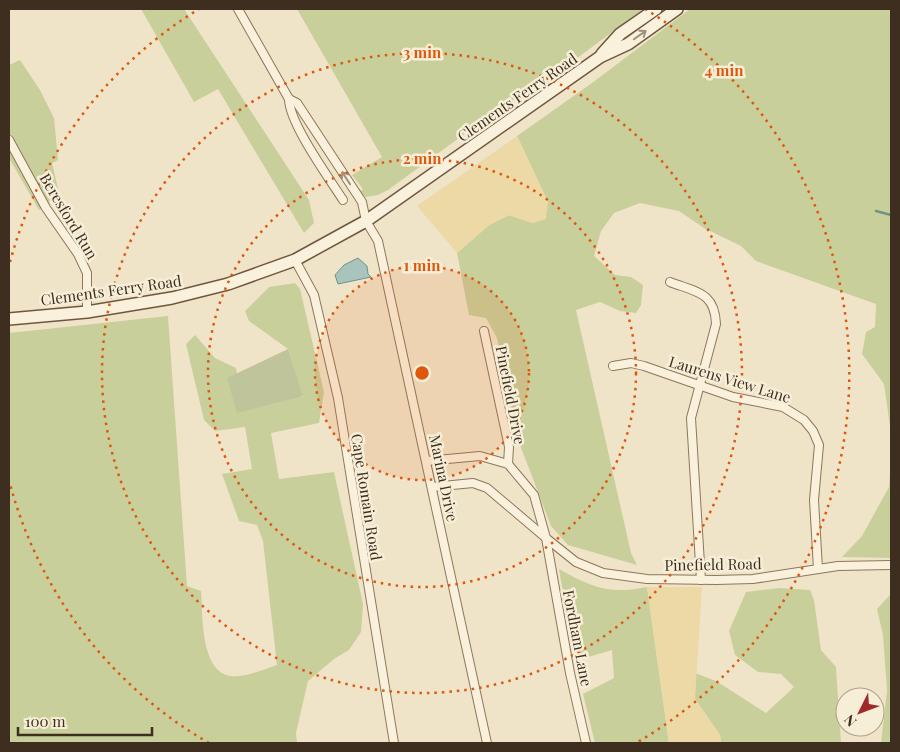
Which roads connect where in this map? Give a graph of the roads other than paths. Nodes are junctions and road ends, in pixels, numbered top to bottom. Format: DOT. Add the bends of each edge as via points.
graph roads {
  1 [pos="238,9"];
  2 [pos="656,9"];
  3 [pos="677,9"];
  4 [pos="600,57"];
  5 [pos="289,99"];
  6 [pos="9,140"];
  7 [pos="343,200"];
  8 [pos="366,221"];
  9 [pos="295,260"];
  10 [pos="670,282"];
  11 [pos="87,312"];
  12 [pos="9,319"];
  13 [pos="484,331"];
  14 [pos="613,366"];
  15 [pos="699,387"];
  16 [pos="426,461"];
  17 [pos="508,464"];
  18 [pos="432,487"];
  19 [pos="546,538"];
  20 [pos="891,565"];
  21 [pos="818,569"];
  22 [pos="701,580"];
  23 [pos="394,743"];
  24 [pos="487,743"];
  25 [pos="586,743"];
  1 -- 5 [label="street"];
  2 -- 4 [label="main road, Clements Ferry Road" via="620,34"];
  4 -- 3 [label="main road, Clements Ferry Road, one-way" via="628,44"];
  4 -- 8 [label="main road, Clements Ferry Road"];
  5 -- 7 [label="street" via="289,108"];
  8 -- 5 [label="street, Marina Drive, one-way" via="362,202 297,103"];
  6 -- 11 [label="street, Beresford Run" via="46,208 78,254 86,273"];
  8 -- 9 [label="main road, Clements Ferry Road"];
  8 -- 16 [label="street, Marina Drive" via="378,241"];
  9 -- 11 [label="main road, Clements Ferry Road" via="228,284 172,298"];
  9 -- 23 [label="street, Cape Romain Road" via="314,295 338,398"];
  10 -- 15 [label="street" via="706,296 714,307 716,324"];
  11 -- 12 [label="main road, Clements Ferry Road"];
  13 -- 17 [label="street, Pinefield Drive" via="509,447"];
  14 -- 15 [label="street, Laurens View Lane" via="631,363 644,366"];
  15 -- 21 [label="street, Laurens View Lane" via="783,407 804,420 813,431 819,446 814,500"];
  15 -- 22 [label="street" via="690,436"];
  16 -- 17 [label="street" via="480,456"];
  16 -- 18 [label="street, Marina Drive"];
  17 -- 19 [label="street" via="534,495"];
  18 -- 19 [label="street, Pinefield Road" via="473,483 487,488"];
  18 -- 24 [label="street, Marina Drive"];
  19 -- 22 [label="street, Pinefield Road" via="576,562 603,573 647,579"];
  19 -- 25 [label="street, Fordham Lane"];
  20 -- 21 [label="street, Pinefield Road"];
  21 -- 22 [label="street, Pinefield Road" via="753,579"];
}
